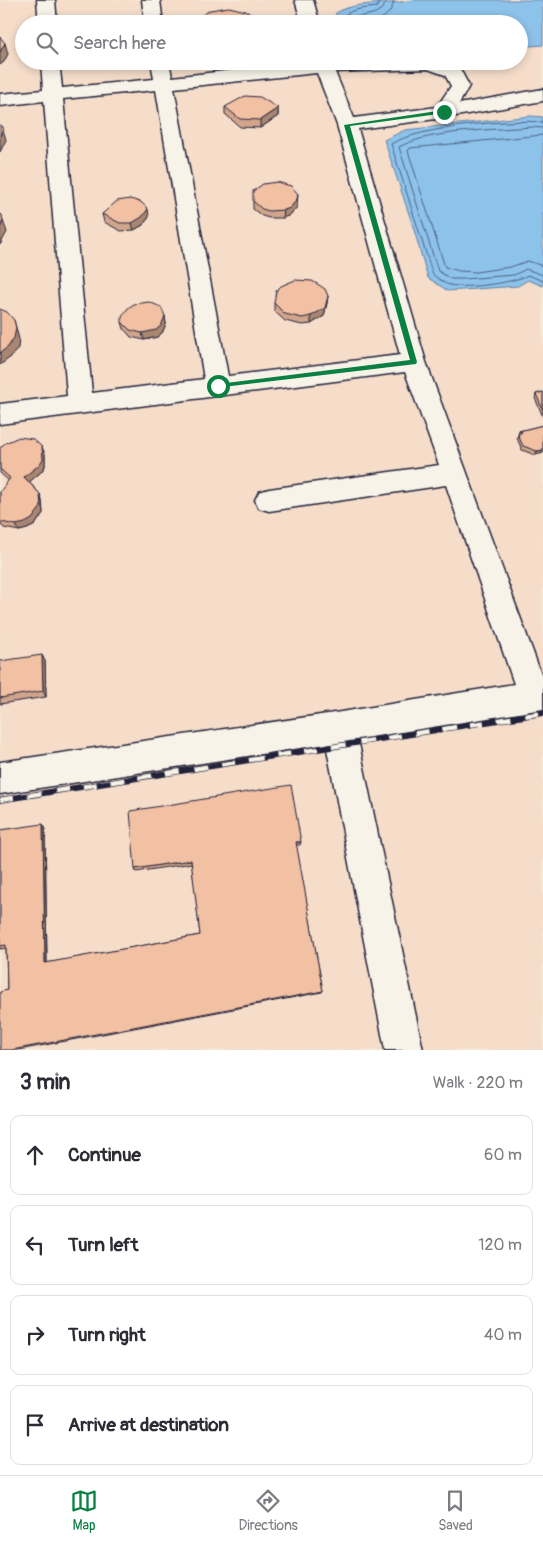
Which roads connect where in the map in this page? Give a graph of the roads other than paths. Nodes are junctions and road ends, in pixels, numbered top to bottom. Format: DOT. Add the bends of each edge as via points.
graph roads {
  1 [pos="46,0"];
  2 [pos="151,0"];
  3 [pos="304,0"];
  4 [pos="47,15"];
  5 [pos="153,15"];
  6 [pos="308,15"];
  7 [pos="50,70"];
  8 [pos="162,70"];
  9 [pos="275,70"];
  10 [pos="324,70"];
  11 [pos="447,70"];
  12 [pos="164,84"];
  13 [pos="51,94"];
  14 [pos="543,95"];
  15 [pos="0,100"];
  16 [pos="444,112"];
  17 [pos="347,125"];
  18 [pos="414,362"];
  19 [pos="218,386"];
  20 [pos="80,403"];
  21 [pos="0,414"];
  22 [pos="455,473"];
  23 [pos="269,500"];
  24 [pos="538,695"];
  25 [pos="341,727"];
  26 [pos="0,778"];
  27 [pos="404,1050"];
  1 -- 4 [label="lane"];
  2 -- 5 [label="lane"];
  3 -- 6 [label="lane"];
  7 -- 13 [label="lane"];
  8 -- 12 [label="lane"];
  9 -- 12 [label="lane"];
  10 -- 17 [label="lane"];
  11 -- 16 [label="lane" via="452,72 460,86"];
  12 -- 13 [label="lane"];
  12 -- 19 [label="lane"];
  13 -- 15 [label="lane"];
  13 -- 20 [label="lane"];
  14 -- 16 [label="lane"];
  16 -- 17 [label="lane"];
  17 -- 18 [label="lane"];
  18 -- 19 [label="lane"];
  18 -- 22 [label="lane"];
  19 -- 20 [label="lane"];
  20 -- 21 [label="lane"];
  22 -- 23 [label="lane"];
  22 -- 24 [label="lane"];
  24 -- 25 [label="lane"];
  25 -- 26 [label="lane"];
  25 -- 27 [label="lane"];
}
